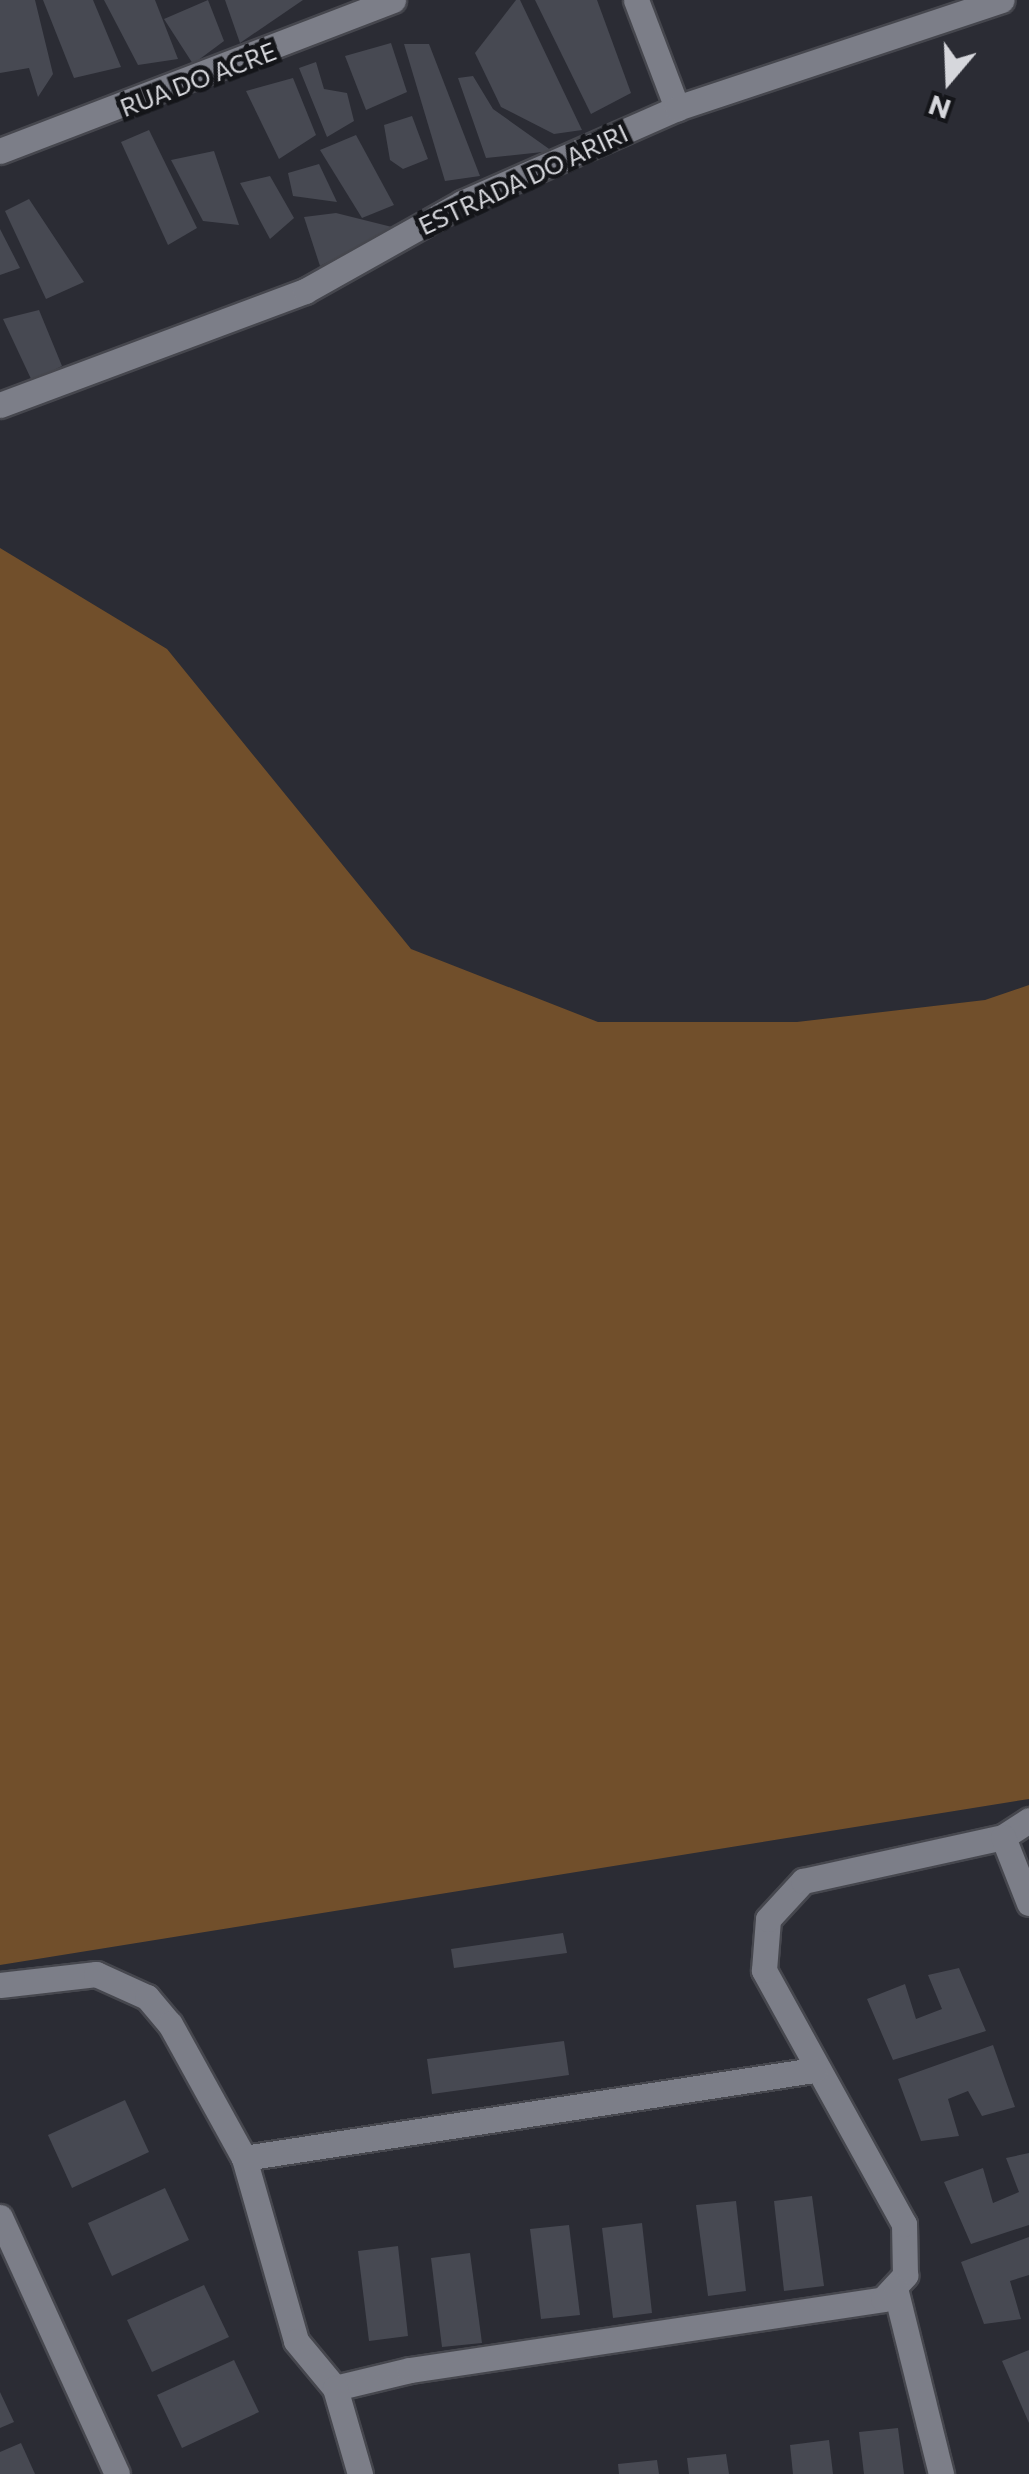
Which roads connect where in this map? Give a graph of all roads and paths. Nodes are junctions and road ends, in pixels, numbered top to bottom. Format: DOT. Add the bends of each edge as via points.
graph roads {
  1 [pos="393,0"];
  2 [pos="636,0"];
  3 [pos="1001,0"];
  4 [pos="677,108"];
  5 [pos="0,151"];
  6 [pos="0,405"];
  7 [pos="1029,1820"];
  8 [pos="1003,1837"];
  9 [pos="1029,1903"];
  10 [pos="0,1985"];
  11 [pos="814,2070"];
  12 [pos="244,2158"];
  13 [pos="0,2217"];
  14 [pos="896,2288"];
  15 [pos="335,2388"];
  16 [pos="117,2474"];
  17 [pos="360,2474"];
  18 [pos="941,2474"];
  1 -- 5 [label="street, RUA DO ACRE"];
  2 -- 4 [label="street"];
  3 -- 4 [label="street, ESTRADA DO ARIRI"];
  4 -- 6 [label="street, ESTRADA DO ARIRI" via="462,203 305,291"];
  7 -- 8 [label="street"];
  8 -- 9 [label="street"];
  8 -- 11 [label="street" via="834,1872 783,1895 761,1943 764,1970"];
  10 -- 12 [label="street" via="96,1974 146,1997 170,2024"];
  11 -- 12 [label="street"];
  11 -- 14 [label="street" via="904,2224 908,2260"];
  12 -- 15 [label="street" via="296,2341"];
  13 -- 16 [label="street"];
  14 -- 15 [label="street" via="864,2303 410,2370"];
  14 -- 18 [label="street"];
  15 -- 17 [label="street"];
}
